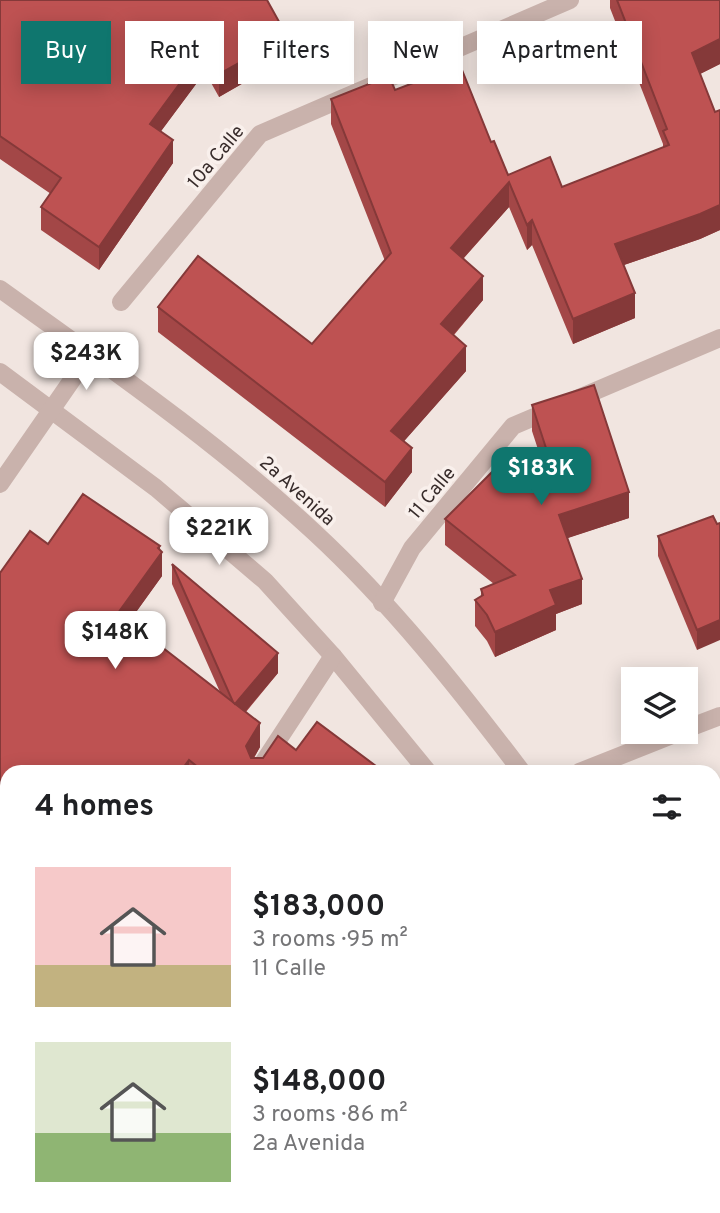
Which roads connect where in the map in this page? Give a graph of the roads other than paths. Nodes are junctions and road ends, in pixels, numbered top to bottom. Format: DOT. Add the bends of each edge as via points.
graph roads {
  1 [pos="569,0"];
  2 [pos="0,289"];
  3 [pos="121,302"];
  4 [pos="720,338"];
  5 [pos="90,354"];
  6 [pos="0,372"];
  7 [pos="51,409"];
  8 [pos="0,484"];
  9 [pos="382,603"];
  10 [pos="333,656"];
  11 [pos="720,716"];
  12 [pos="698,724"];
  13 [pos="650,744"];
  14 [pos="262,765"];
  15 [pos="422,765"];
  16 [pos="517,765"];
  17 [pos="597,765"];
  1 -- 3 [label="street, 10a Calle" via="260,134"];
  2 -- 5 [label="street, 2a Avenida"];
  4 -- 9 [label="street, 11 Calle" via="513,426 412,548"];
  5 -- 7 [label="street"];
  5 -- 9 [label="street, 2a Avenida" via="229,457 316,533"];
  6 -- 7 [label="street"];
  7 -- 8 [label="street"];
  7 -- 10 [label="street" via="156,488 265,581"];
  9 -- 16 [label="street, 2a Avenida"];
  10 -- 14 [label="street"];
  10 -- 15 [label="street"];
  11 -- 12 [label="street"];
  13 -- 17 [label="street"];
}
